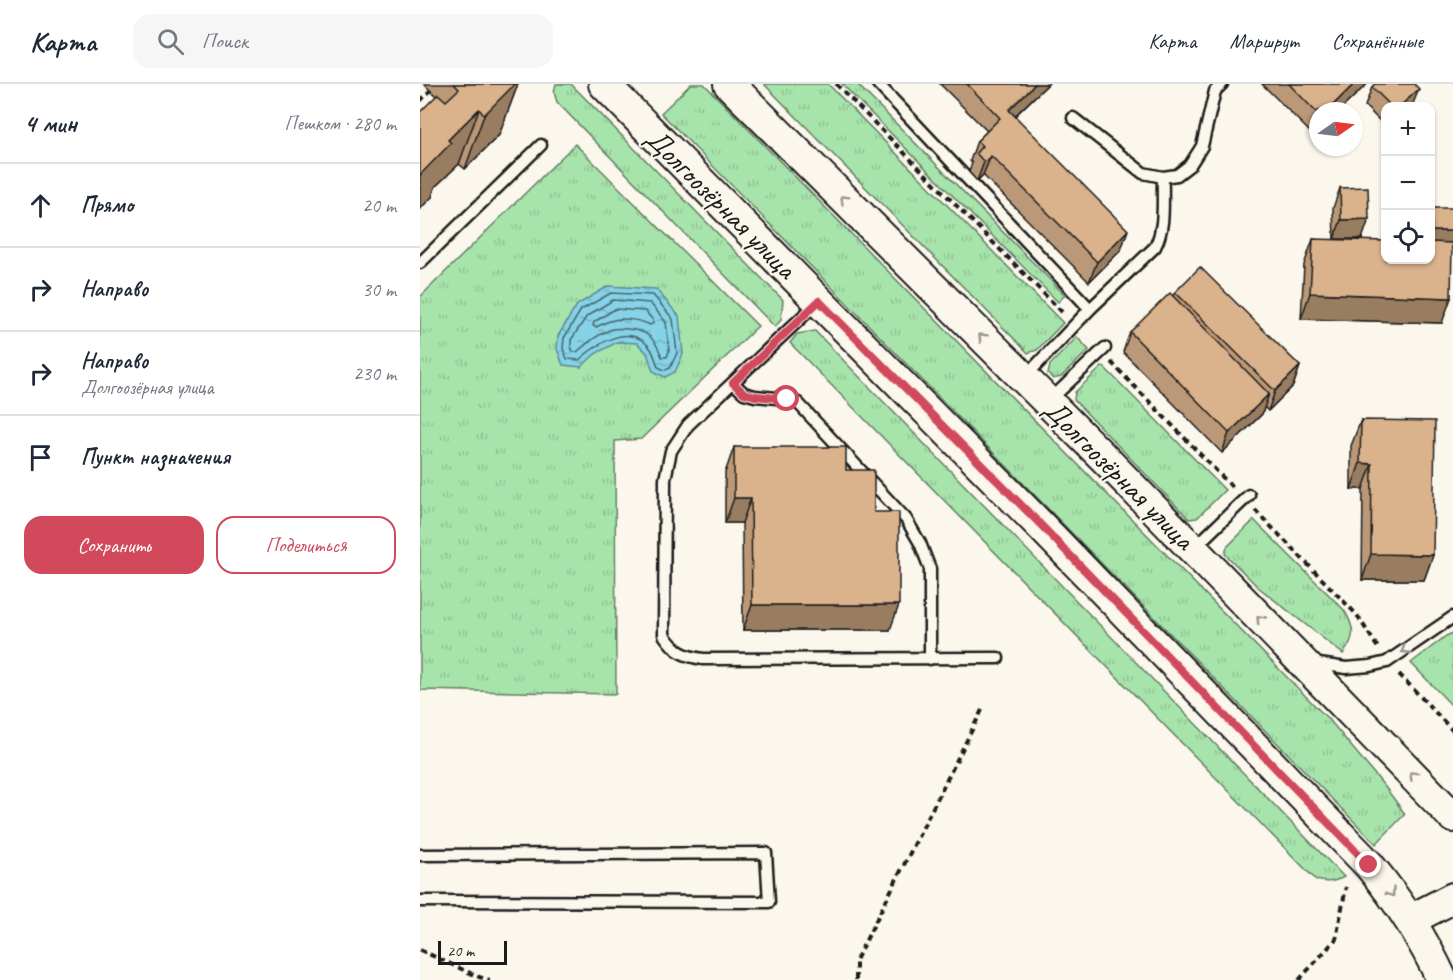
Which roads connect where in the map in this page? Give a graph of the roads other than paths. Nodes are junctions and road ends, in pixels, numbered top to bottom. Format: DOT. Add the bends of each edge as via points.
graph roads {
  1 [pos="729,84"];
  2 [pos="878,84"];
  3 [pos="1215,86"];
  4 [pos="620,89"];
  5 [pos="1072,118"];
  6 [pos="541,144"];
  7 [pos="1163,177"];
  8 [pos="420,263"];
  9 [pos="819,301"];
  10 [pos="1090,309"];
  11 [pos="1103,350"];
  12 [pos="1023,378"];
  13 [pos="733,383"];
  14 [pos="1048,402"];
  15 [pos="1246,497"];
  16 [pos="1192,549"];
  17 [pos="1453,617"];
  18 [pos="930,658"];
  19 [pos="998,658"];
  20 [pos="1301,661"];
  21 [pos="1453,817"];
  22 [pos="420,855"];
  23 [pos="1453,898"];
  24 [pos="420,901"];
  25 [pos="1410,920"];
  26 [pos="1442,980"];
  12 -- 1 [label="main road, Долгоозёрная улица, one-way"];
  2 -- 10 [label="lane"];
  3 -- 7 [label="lane" via="1202,146 1190,165 1177,175"];
  4 -- 9 [label="main road, Долгоозёрная улица"];
  5 -- 7 [label="lane" via="1143,173"];
  6 -- 8 [label="lane"];
  7 -- 10 [label="lane" via="1160,238"];
  9 -- 13 [label="lane"];
  9 -- 25 [label="main road, Долгоозёрная улица, one-way" via="1369,865"];
  10 -- 12 [label="lane"];
  11 -- 14 [label="lane"];
  12 -- 14 [label="main road, Долгоозёрная улица"];
  13 -- 18 [label="lane" via="744,393 798,403 906,519 930,569"];
  13 -- 18 [label="lane" via="688,425 671,451 665,479 664,602 664,635 671,645 685,656 703,659"];
  14 -- 16 [label="main road, Долгоозёрная улица"];
  15 -- 16 [label="lane"];
  20 -- 16 [label="main road, Долгоозёрная улица, one-way"];
  17 -- 20 [label="lane, one-way" via="1387,662 1346,668"];
  18 -- 19 [label="lane"];
  21 -- 20 [label="main road, Долгоозёрная улица, one-way"];
  22 -- 24 [label="lane" via="766,853 769,902"];
  23 -- 25 [label="main road"];
  25 -- 26 [label="main road, Долгоозёрная улица"];
}
